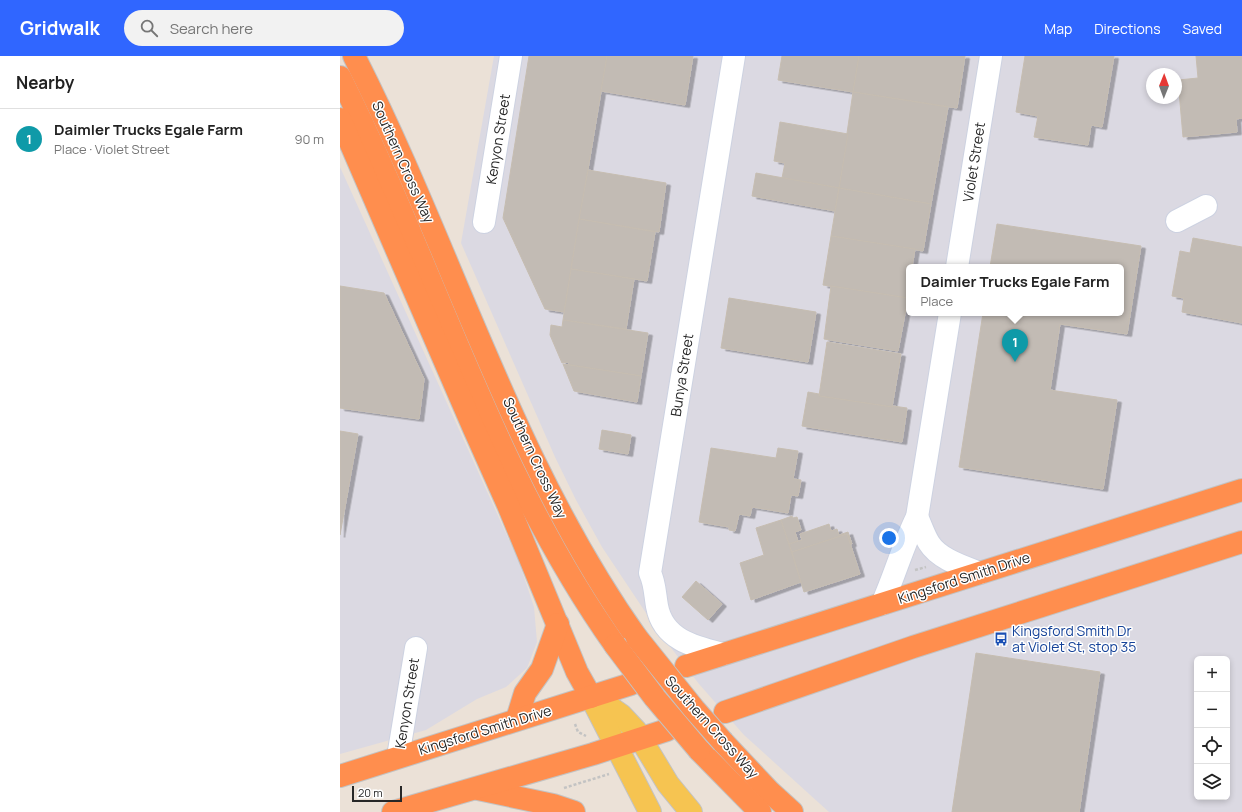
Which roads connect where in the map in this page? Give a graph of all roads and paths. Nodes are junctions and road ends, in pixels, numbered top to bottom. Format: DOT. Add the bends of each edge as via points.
graph roads {
  1 [pos="511,56"];
  2 [pos="734,56"];
  3 [pos="991,56"];
  4 [pos="358,64"];
  5 [pos="341,79"];
  6 [pos="340,118"];
  7 [pos="1206,206"];
  8 [pos="1177,221"];
  9 [pos="484,222"];
  10 [pos="957,264"];
  11 [pos="950,316"];
  12 [pos="1242,490"];
  13 [pos="917,517"];
  14 [pos="1242,542"];
  15 [pos="930,565"];
  16 [pos="912,571"];
  17 [pos="980,573"];
  18 [pos="882,604"];
  19 [pos="558,624"];
  20 [pos="416,648"];
  21 [pos="723,654"];
  22 [pos="686,666"];
  23 [pos="630,684"];
  24 [pos="592,697"];
  25 [pos="725,712"];
  26 [pos="517,719"];
  27 [pos="575,724"];
  28 [pos="667,730"];
  29 [pos="641,738"];
  30 [pos="587,739"];
  31 [pos="617,747"];
  32 [pos="398,757"];
  33 [pos="612,774"];
  34 [pos="340,776"];
  35 [pos="476,789"];
  36 [pos="560,789"];
  37 [pos="392,812"];
  38 [pos="574,812"];
  39 [pos="650,812"];
  40 [pos="691,812"];
  41 [pos="760,812"];
  42 [pos="792,812"];
  1 -- 9 [label="street, Kenyon Street"];
  2 -- 21 [label="street, Bunya Street" via="650,573 658,613 668,632 687,643"];
  3 -- 10 [label="street, Violet Street"];
  4 -- 42 [label="highway, Southern Cross Way, bridge" via="394,139 527,449 580,548 637,638 684,698 770,792"];
  5 -- 41 [label="highway, Southern Cross Way, bridge" via="377,156 509,462 559,558 584,600 655,698 699,750"];
  6 -- 19 [label="highway"];
  7 -- 8 [label="street"];
  11 -- 13 [label="street"];
  12 -- 17 [label="highway, Kingsford Smith Drive"];
  13 -- 17 [label="street" via="926,539 935,551"];
  13 -- 18 [label="street" via="904,543"];
  14 -- 25 [label="highway" via="913,647"];
  15 -- 16 [label="path"];
  17 -- 18 [label="highway, Kingsford Smith Drive"];
  18 -- 21 [label="highway, Kingsford Smith Drive"];
  19 -- 24 [label="highway" via="577,672"];
  19 -- 26 [label="highway" via="542,669 525,692"];
  20 -- 32 [label="street, Kenyon Street"];
  21 -- 22 [label="highway, Kingsford Smith Drive"];
  23 -- 24 [label="highway, Kingsford Smith Drive"];
  24 -- 26 [label="highway, Kingsford Smith Drive"];
  24 -- 29 [label="main road" via="621,715"];
  24 -- 31 [label="main road"];
  26 -- 32 [label="highway, Kingsford Smith Drive"];
  27 -- 30 [label="path" via="578,732"];
  28 -- 29 [label="highway"];
  29 -- 31 [label="highway"];
  29 -- 40 [label="main road" via="665,778"];
  31 -- 35 [label="highway"];
  31 -- 39 [label="main road"];
  32 -- 34 [label="highway, Kingsford Smith Drive"];
  33 -- 36 [label="path"];
  35 -- 37 [label="highway"];
  35 -- 38 [label="highway"];
}
